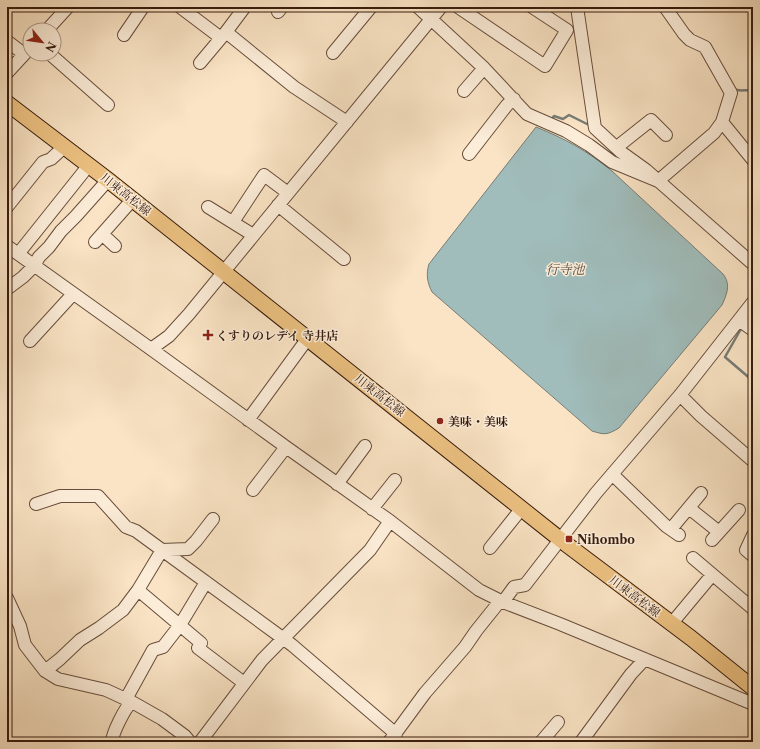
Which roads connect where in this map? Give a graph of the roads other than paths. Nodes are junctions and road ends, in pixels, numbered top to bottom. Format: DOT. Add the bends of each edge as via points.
graph roads {
  1 [pos="68,7"];
  2 [pos="143,7"];
  3 [pos="180,7"];
  4 [pos="371,7"];
  5 [pos="418,7"];
  6 [pos="441,7"];
  7 [pos="458,7"];
  8 [pos="532,7"];
  9 [pos="577,7"];
  10 [pos="665,7"];
  11 [pos="244,8"];
  12 [pos="431,18"];
  13 [pos="54,22"];
  14 [pos="124,35"];
  15 [pos="224,35"];
  16 [pos="7,41"];
  17 [pos="22,48"];
  18 [pos="333,53"];
  19 [pos="22,56"];
  20 [pos="59,62"];
  21 [pos="200,63"];
  22 [pos="484,68"];
  23 [pos="7,73"];
  24 [pos="464,91"];
  25 [pos="514,99"];
  26 [pos="7,103"];
  27 [pos="108,105"];
  28 [pos="347,122"];
  29 [pos="722,122"];
  30 [pos="666,135"];
  31 [pos="64,147"];
  32 [pos="617,147"];
  33 [pos="469,154"];
  34 [pos="753,160"];
  35 [pos="89,165"];
  36 [pos="108,180"];
  37 [pos="658,181"];
  38 [pos="288,193"];
  39 [pos="133,199"];
  40 [pos="278,205"];
  41 [pos="7,207"];
  42 [pos="208,207"];
  43 [pos="233,222"];
  44 [pos="253,235"];
  45 [pos="7,246"];
  46 [pos="115,246"];
  47 [pos="18,254"];
  48 [pos="344,259"];
  49 [pos="753,264"];
  50 [pos="34,266"];
  51 [pos="223,271"];
  52 [pos="7,289"];
  53 [pos="74,294"];
  54 [pos="753,302"];
  55 [pos="745,324"];
  56 [pos="308,338"];
  57 [pos="30,341"];
  58 [pos="152,348"];
  59 [pos="680,394"];
  60 [pos="248,420"];
  61 [pos="365,446"];
  62 [pos="286,447"];
  63 [pos="753,461"];
  64 [pos="612,474"];
  65 [pos="395,480"];
  66 [pos="337,484"];
  67 [pos="253,490"];
  68 [pos="701,493"];
  69 [pos="36,504"];
  70 [pos="522,508"];
  71 [pos="689,508"];
  72 [pos="372,509"];
  73 [pos="739,510"];
  74 [pos="213,519"];
  75 [pos="390,521"];
  76 [pos="753,535"];
  77 [pos="561,540"];
  78 [pos="490,548"];
  79 [pos="162,550"];
  80 [pos="753,556"];
  81 [pos="693,558"];
  82 [pos="712,575"];
  83 [pos="206,582"];
  84 [pos="138,590"];
  85 [pos="7,598"];
  86 [pos="502,602"];
  87 [pos="752,608"];
  88 [pos="672,623"];
  89 [pos="180,625"];
  90 [pos="282,639"];
  91 [pos="644,659"];
  92 [pos="45,671"];
  93 [pos="244,683"];
  94 [pos="753,688"];
  95 [pos="129,700"];
  96 [pos="753,704"];
  97 [pos="558,722"];
  98 [pos="392,738"];
  99 [pos="548,740"];
  100 [pos="112,742"];
  101 [pos="190,742"];
  102 [pos="200,742"];
  103 [pos="581,742"];
  1 -- 13 [label="street"];
  2 -- 14 [label="street"];
  3 -- 15 [label="street"];
  4 -- 18 [label="street"];
  5 -- 12 [label="street"];
  6 -- 12 [label="street"];
  7 -- 8 [label="street" via="545,66 567,30"];
  9 -- 32 [label="street" via="596,128"];
  10 -- 29 [label="street" via="684,34 705,47 731,93"];
  11 -- 15 [label="street"];
  12 -- 22 [label="street"];
  12 -- 28 [label="street"];
  15 -- 21 [label="street"];
  15 -- 28 [label="street" via="294,87"];
  16 -- 17 [label="street"];
  19 -- 23 [label="street"];
  20 -- 27 [label="street"];
  22 -- 24 [label="street"];
  22 -- 25 [label="street"];
  25 -- 33 [label="street"];
  25 -- 37 [label="street" via="527,114 566,131 612,162"];
  26 -- 31 [label="main road, 川東高松線"];
  28 -- 38 [label="street"];
  29 -- 34 [label="street"];
  29 -- 37 [label="street" via="714,133"];
  30 -- 32 [label="street" via="651,120"];
  31 -- 35 [label="main road, 川東高松線"];
  31 -- 41 [label="street" via="51,159 43,162"];
  32 -- 37 [label="street"];
  35 -- 36 [label="main road, 川東高松線"];
  35 -- 47 [label="street"];
  36 -- 39 [label="main road, 川東高松線"];
  36 -- 50 [label="street" via="60,231"];
  37 -- 49 [label="street"];
  38 -- 40 [label="street"];
  38 -- 43 [label="street" via="264,175"];
  39 -- 46 [label="street" via="99,238"];
  39 -- 51 [label="main road, 川東高松線"];
  40 -- 44 [label="street"];
  40 -- 48 [label="street"];
  42 -- 43 [label="street"];
  43 -- 44 [label="street"];
  44 -- 51 [label="street"];
  45 -- 47 [label="street"];
  47 -- 50 [label="street"];
  50 -- 52 [label="street"];
  50 -- 53 [label="street"];
  51 -- 56 [label="main road, 川東高松線"];
  51 -- 58 [label="street" via="184,320 169,336"];
  53 -- 57 [label="street"];
  53 -- 58 [label="street"];
  54 -- 55 [label="street"];
  55 -- 59 [label="street"];
  56 -- 60 [label="street"];
  56 -- 70 [label="main road, 川東高松線"];
  58 -- 60 [label="street"];
  59 -- 63 [label="street"];
  59 -- 64 [label="street"];
  60 -- 62 [label="street"];
  61 -- 66 [label="street"];
  62 -- 66 [label="street"];
  62 -- 67 [label="street"];
  64 -- 71 [label="street" via="674,532"];
  64 -- 77 [label="street"];
  65 -- 72 [label="street"];
  66 -- 72 [label="street"];
  68 -- 71 [label="street"];
  69 -- 79 [label="street" via="60,496 98,496 126,527 136,531"];
  70 -- 77 [label="main road, 川東高松線"];
  70 -- 78 [label="street"];
  71 -- 73 [label="street" via="715,536"];
  72 -- 75 [label="street"];
  74 -- 79 [label="street" via="188,548"];
  75 -- 86 [label="street" via="479,590"];
  75 -- 90 [label="street" via="370,550"];
  76 -- 80 [label="street" via="746,550"];
  77 -- 86 [label="street" via="525,585 514,587"];
  77 -- 88 [label="main road, 川東高松線"];
  79 -- 83 [label="street"];
  79 -- 84 [label="street"];
  81 -- 82 [label="street"];
  82 -- 87 [label="street"];
  82 -- 88 [label="street"];
  83 -- 89 [label="street"];
  83 -- 90 [label="street"];
  84 -- 89 [label="street"];
  84 -- 92 [label="street" via="123,610 80,640"];
  85 -- 92 [label="street" via="20,626 25,645"];
  86 -- 91 [label="street"];
  86 -- 98 [label="street" via="425,693"];
  88 -- 94 [label="main road, 川東高松線"];
  89 -- 93 [label="street" via="201,643 198,648"];
  89 -- 95 [label="street" via="163,646 153,650"];
  90 -- 93 [label="street"];
  90 -- 98 [label="street" via="292,645"];
  91 -- 96 [label="street"];
  91 -- 103 [label="street"];
  92 -- 95 [label="street" via="58,679 106,690"];
  93 -- 102 [label="street"];
  95 -- 100 [label="street"];
  95 -- 101 [label="street" via="162,719"];
  97 -- 99 [label="street"];
}
